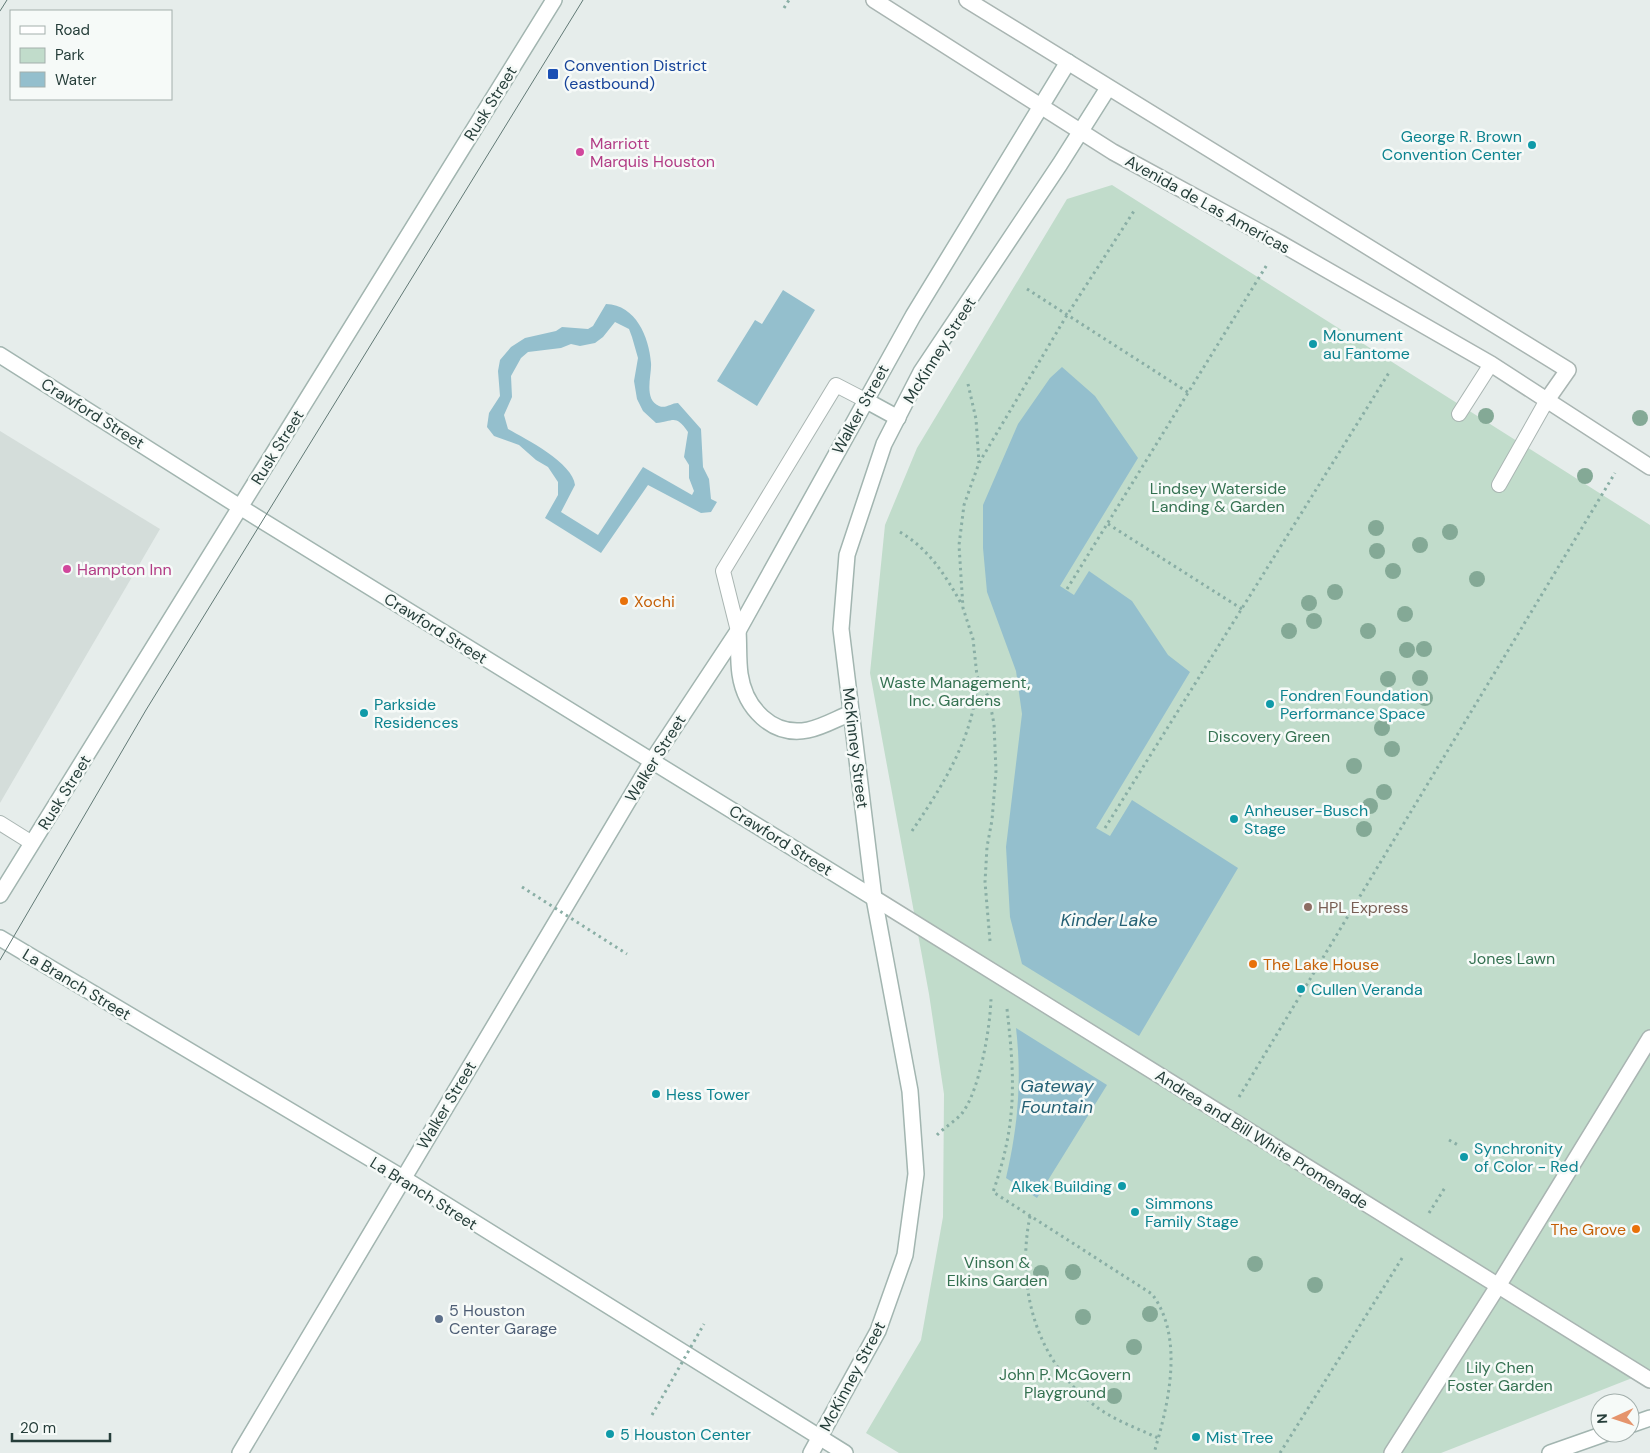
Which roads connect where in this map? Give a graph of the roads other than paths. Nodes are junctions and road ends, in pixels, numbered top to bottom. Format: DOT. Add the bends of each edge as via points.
graph roads {
  1 [pos="554,0"];
  2 [pos="874,0"];
  3 [pos="967,0"];
  4 [pos="1068,62"];
  5 [pos="1108,88"];
  6 [pos="1041,107"];
  7 [pos="1080,131"];
  8 [pos="0,355"];
  9 [pos="1490,364"];
  10 [pos="865,400"];
  11 [pos="1547,400"];
  12 [pos="1460,414"];
  13 [pos="898,418"];
  14 [pos="1650,467"];
  15 [pos="1498,485"];
  16 [pos="240,507"];
  17 [pos="738,631"];
  18 [pos="851,713"];
  19 [pos="652,761"];
  20 [pos="0,823"];
  21 [pos="32,843"];
  22 [pos="0,895"];
  23 [pos="874,898"];
  24 [pos="0,938"];
  25 [pos="1650,1038"];
  26 [pos="403,1178"];
  27 [pos="1498,1286"];
  28 [pos="1650,1380"];
  29 [pos="820,1438"];
  30 [pos="1590,1439"];
  31 [pos="240,1453"];
  32 [pos="811,1453"];
  33 [pos="845,1453"];
  34 [pos="1392,1453"];
  35 [pos="1550,1453"];
  1 -- 16 [label="street, Rusk Street"];
  2 -- 6 [label="street, Avenida de Las Americas"];
  3 -- 4 [label="street"];
  4 -- 5 [label="street"];
  4 -- 6 [label="street, Walker Street"];
  5 -- 7 [label="street, McKinney Street"];
  5 -- 11 [label="street" via="1568,370"];
  6 -- 7 [label="street, Avenida de Las Americas"];
  6 -- 10 [label="street, Walker Street"];
  7 -- 9 [label="street, Avenida de Las Americas"];
  7 -- 13 [label="street, McKinney Street" via="921,372"];
  8 -- 16 [label="street, Crawford Street"];
  9 -- 11 [label="street, Avenida de Las Americas"];
  9 -- 12 [label="lane"];
  10 -- 13 [label="street"];
  10 -- 17 [label="street, Walker Street"];
  10 -- 17 [label="lane" via="836,385 723,571"];
  11 -- 14 [label="street, Avenida de Las Americas"];
  11 -- 15 [label="lane"];
  13 -- 18 [label="street, McKinney Street" via="884,444 848,554 841,629"];
  16 -- 19 [label="street, Crawford Street"];
  16 -- 21 [label="street, Rusk Street"];
  17 -- 18 [label="street" via="740,674 746,696 759,715 774,727 809,730"];
  17 -- 19 [label="street, Walker Street"];
  18 -- 23 [label="street, McKinney Street"];
  19 -- 23 [label="street, Crawford Street"];
  19 -- 26 [label="street, Walker Street"];
  20 -- 21 [label="lane"];
  21 -- 22 [label="street, Rusk Street"];
  23 -- 27 [label="street, Andrea and Bill White Promenade"];
  23 -- 29 [label="street, McKinney Street" via="910,1091 916,1174 905,1255 878,1331"];
  24 -- 26 [label="street, La Branch Street"];
  25 -- 27 [label="street"];
  26 -- 29 [label="street, La Branch Street"];
  26 -- 31 [label="street, Walker Street"];
  27 -- 28 [label="street, Andrea and Bill White Promenade"];
  27 -- 34 [label="street"];
  29 -- 32 [label="street, McKinney Street"];
  29 -- 33 [label="street, La Branch Street"];
  30 -- 35 [label="street"];
}
